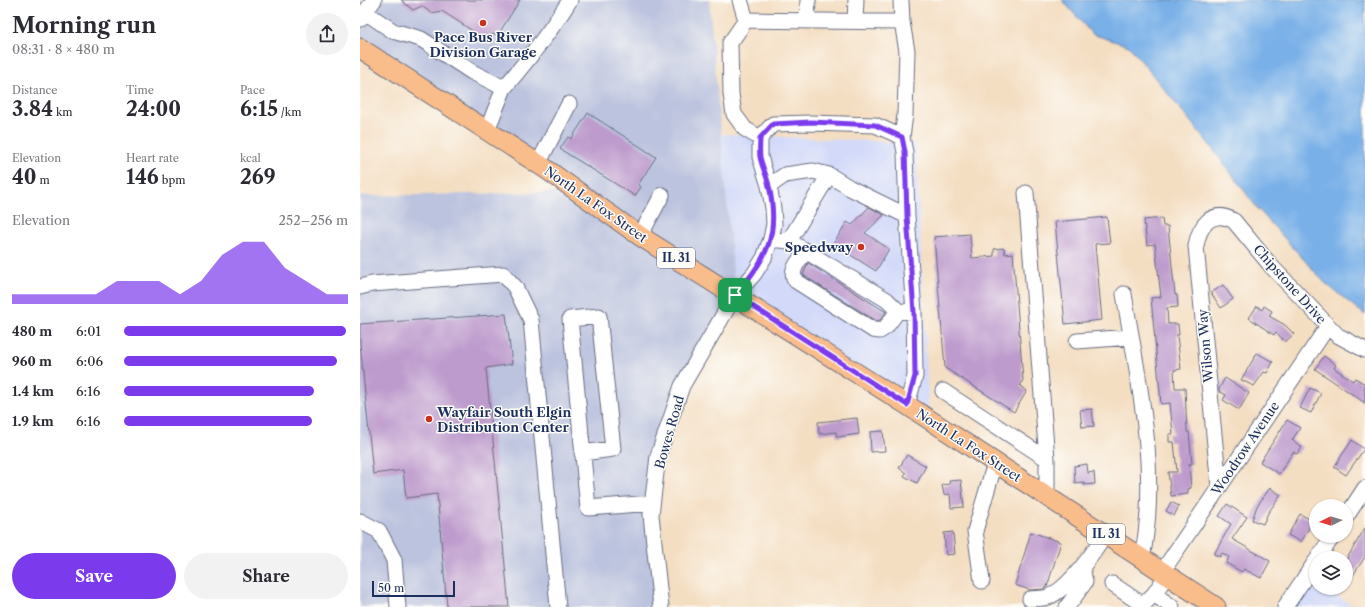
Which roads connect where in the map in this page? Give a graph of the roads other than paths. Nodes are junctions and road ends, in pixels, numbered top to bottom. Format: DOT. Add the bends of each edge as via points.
graph roads {
  1 [pos="374,0"];
  2 [pos="570,0"];
  3 [pos="740,0"];
  4 [pos="808,0"];
  5 [pos="856,0"];
  6 [pos="901,0"];
  7 [pos="362,16"];
  8 [pos="746,20"];
  9 [pos="807,20"];
  10 [pos="855,21"];
  11 [pos="902,22"];
  12 [pos="360,48"];
  13 [pos="504,88"];
  14 [pos="569,104"];
  15 [pos="486,130"];
  16 [pos="902,137"];
  17 [pos="760,138"];
  18 [pos="538,164"];
  19 [pos="829,175"];
  20 [pos="769,186"];
  21 [pos="1026,193"];
  22 [pos="662,195"];
  23 [pos="907,216"];
  24 [pos="1219,217"];
  25 [pos="640,236"];
  26 [pos="771,239"];
  27 [pos="789,241"];
  28 [pos="806,251"];
  29 [pos="360,287"];
  30 [pos="1124,294"];
  31 [pos="735,295"];
  32 [pos="898,311"];
  33 [pos="914,312"];
  34 [pos="1328,326"];
  35 [pos="1131,338"];
  36 [pos="1077,341"];
  37 [pos="1365,350"];
  38 [pos="943,391"];
  39 [pos="907,405"];
  40 [pos="582,453"];
  41 [pos="1048,459"];
  42 [pos="995,463"];
  43 [pos="1219,487"];
  44 [pos="1365,488"];
  45 [pos="1047,496"];
  46 [pos="652,503"];
  47 [pos="1353,506"];
  48 [pos="360,521"];
  49 [pos="1106,534"];
  50 [pos="1142,558"];
  51 [pos="1082,567"];
  52 [pos="1309,571"];
  53 [pos="1164,573"];
  54 [pos="982,581"];
  55 [pos="1112,584"];
  56 [pos="1154,594"];
  57 [pos="1030,599"];
  58 [pos="1204,604"];
  59 [pos="398,607"];
  60 [pos="558,607"];
  61 [pos="660,607"];
  62 [pos="1067,607"];
  63 [pos="1172,607"];
  64 [pos="1285,607"];
  1 -- 7 [label="street"];
  2 -- 13 [label="street" via="536,50"];
  3 -- 8 [label="street"];
  4 -- 9 [label="street"];
  5 -- 10 [label="street"];
  6 -- 11 [label="street"];
  7 -- 13 [label="street" via="393,31 421,39 472,72"];
  8 -- 9 [label="street"];
  8 -- 17 [label="street" via="730,43 731,94 734,114 745,128"];
  9 -- 10 [label="street"];
  10 -- 11 [label="street"];
  11 -- 16 [label="street" via="907,51"];
  12 -- 15 [label="main road, North La Fox Street / IL 31"];
  13 -- 15 [label="street"];
  14 -- 18 [label="street"];
  15 -- 18 [label="main road, North La Fox Street / IL 31"];
  16 -- 17 [label="street" via="875,125 811,122 773,124"];
  16 -- 23 [label="street" via="905,152"];
  17 -- 20 [label="street, Bowes Road" via="760,157"];
  18 -- 25 [label="main road, North La Fox Street / IL 31"];
  19 -- 20 [label="street" via="813,171 785,175"];
  19 -- 23 [label="street"];
  19 -- 27 [label="street"];
  20 -- 26 [label="street, Bowes Road" via="774,224"];
  21 -- 41 [label="street"];
  22 -- 25 [label="street"];
  23 -- 33 [label="street"];
  24 -- 34 [label="street, Chipstone Drive" via="1234,221 1272,267"];
  24 -- 43 [label="street, Wilson Way" via="1203,224 1196,246"];
  25 -- 31 [label="main road, North La Fox Street / IL 31"];
  26 -- 27 [label="street"];
  26 -- 31 [label="street, Bowes Road" via="764,258 754,274"];
  27 -- 28 [label="street"];
  28 -- 32 [label="street" via="887,300"];
  28 -- 32 [label="street" via="793,271 796,281 873,330 880,331 886,327"];
  29 -- 60 [label="street" via="502,274 515,287 531,320"];
  30 -- 35 [label="street"];
  31 -- 39 [label="main road, North La Fox Street / IL 31"];
  31 -- 46 [label="street, Bowes Road" via="682,386 658,456"];
  32 -- 33 [label="street"];
  33 -- 39 [label="street" via="915,376"];
  34 -- 37 [label="street, Chipstone Drive" via="1337,335"];
  34 -- 43 [label="street, Woodrow Avenue"];
  35 -- 36 [label="street"];
  35 -- 50 [label="street" via="1147,434 1147,536"];
  38 -- 41 [label="street"];
  39 -- 42 [label="main road, North La Fox Street / IL 31"];
  40 -- 40 [label="street" via="570,319 599,316 613,449"];
  40 -- 46 [label="street" via="588,508"];
  41 -- 45 [label="street"];
  42 -- 45 [label="main road, North La Fox Street / IL 31"];
  42 -- 54 [label="street" via="975,531"];
  43 -- 53 [label="street, Woodrow Avenue"];
  44 -- 47 [label="street"];
  45 -- 49 [label="main road, North La Fox Street / IL 31"];
  46 -- 61 [label="street, Bowes Road"];
  48 -- 59 [label="street" via="379,530 394,560"];
  49 -- 50 [label="main road, North La Fox Street / IL 31"];
  49 -- 51 [label="street"];
  50 -- 53 [label="main road, North La Fox Street / IL 31"];
  51 -- 57 [label="street" via="1061,589 1048,597"];
  51 -- 62 [label="street" via="1085,582"];
  52 -- 64 [label="street"];
  53 -- 56 [label="street, Woodrow Avenue"];
  53 -- 58 [label="main road, North La Fox Street / IL 31"];
  55 -- 56 [label="street" via="1143,605"];
  56 -- 63 [label="street"];
}
